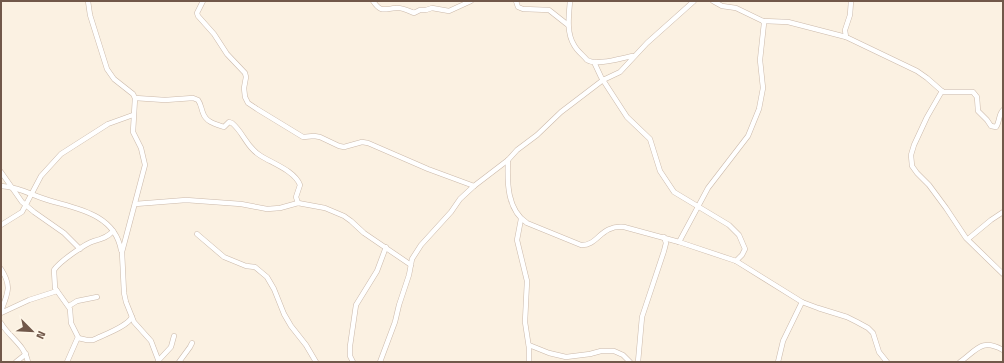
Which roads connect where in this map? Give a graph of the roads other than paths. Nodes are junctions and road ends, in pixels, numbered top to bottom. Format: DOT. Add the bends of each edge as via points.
graph roads {
  1 [pos="88,1"];
  2 [pos="203,1"];
  3 [pos="373,1"];
  4 [pos="471,1"];
  5 [pos="516,1"];
  6 [pos="570,1"];
  7 [pos="694,1"];
  8 [pos="713,1"];
  9 [pos="851,1"];
  10 [pos="763,21"];
  11 [pos="568,25"];
  12 [pos="846,37"];
  13 [pos="634,56"];
  14 [pos="594,62"];
  15 [pos="603,80"];
  16 [pos="942,91"];
  17 [pos="135,98"];
  18 [pos="1003,110"];
  19 [pos="133,115"];
  20 [pos="508,160"];
  21 [pos="1,172"];
  22 [pos="1,186"];
  23 [pos="474,186"];
  24 [pos="12,187"];
  25 [pos="32,194"];
  26 [pos="298,203"];
  27 [pos="134,204"];
  28 [pos="26,205"];
  29 [pos="697,207"];
  30 [pos="1003,212"];
  31 [pos="522,219"];
  32 [pos="1,225"];
  33 [pos="114,231"];
  34 [pos="197,234"];
  35 [pos="664,237"];
  36 [pos="968,239"];
  37 [pos="679,242"];
  38 [pos="386,247"];
  39 [pos="80,248"];
  40 [pos="122,252"];
  41 [pos="736,261"];
  42 [pos="411,264"];
  43 [pos="1,269"];
  44 [pos="1003,274"];
  45 [pos="57,292"];
  46 [pos="96,297"];
  47 [pos="802,302"];
  48 [pos="69,306"];
  49 [pos="1,312"];
  50 [pos="132,317"];
  51 [pos="1,324"];
  52 [pos="174,336"];
  53 [pos="78,338"];
  54 [pos="192,343"];
  55 [pos="529,345"];
  56 [pos="1003,350"];
  57 [pos="26,354"];
  58 [pos="16,362"];
  59 [pos="28,362"];
  60 [pos="67,362"];
  61 [pos="158,362"];
  62 [pos="179,362"];
  63 [pos="316,362"];
  64 [pos="353,362"];
  65 [pos="380,362"];
  66 [pos="529,362"];
  67 [pos="630,362"];
  68 [pos="638,362"];
  69 [pos="778,362"];
  70 [pos="887,362"];
  71 [pos="960,362"];
  1 -- 17 [label="street" via="107,69"];
  2 -- 23 [label="street" via="198,16 245,73 245,97 257,109 303,137 316,136 344,147 368,143"];
  3 -- 4 [label="street" via="382,10 398,8 414,13 432,8 448,11"];
  5 -- 11 [label="street" via="518,7 523,9 548,10"];
  6 -- 11 [label="street"];
  7 -- 13 [label="street"];
  8 -- 10 [label="street" via="722,6 736,8"];
  9 -- 12 [label="street" via="851,13 844,30"];
  10 -- 12 [label="street" via="788,22"];
  10 -- 29 [label="street" via="760,60 763,88 759,109 745,140 715,178"];
  11 -- 14 [label="street" via="574,46 587,60"];
  12 -- 16 [label="street" via="917,71"];
  13 -- 14 [label="street"];
  13 -- 15 [label="street" via="619,73"];
  14 -- 15 [label="street"];
  15 -- 20 [label="street" via="561,112"];
  15 -- 29 [label="street" via="627,118 650,139 660,171 674,192"];
  16 -- 18 [label="street" via="973,92 977,97 978,111 993,127 998,125 999,115"];
  16 -- 36 [label="street" via="914,145 911,162"];
  17 -- 19 [label="street"];
  17 -- 26 [label="street" via="198,100 207,120 224,127 229,122 232,123 255,152 296,178 300,185 296,199"];
  19 -- 25 [label="street" via="108,124 61,154 42,176"];
  19 -- 27 [label="street" via="132,132 141,148 145,165"];
  20 -- 23 [label="street"];
  20 -- 31 [label="street" via="510,197 514,210"];
  21 -- 24 [label="street"];
  22 -- 24 [label="street"];
  23 -- 42 [label="street" via="421,245"];
  24 -- 25 [label="street"];
  24 -- 28 [label="street"];
  25 -- 28 [label="street"];
  25 -- 33 [label="street" via="86,211"];
  26 -- 27 [label="street" via="267,209 241,204 186,200"];
  26 -- 38 [label="street" via="325,208 344,216"];
  27 -- 40 [label="street"];
  28 -- 32 [label="street" via="19,215"];
  28 -- 39 [label="street"];
  29 -- 37 [label="street"];
  29 -- 41 [label="street" via="729,225 739,235 745,249"];
  30 -- 36 [label="street"];
  31 -- 35 [label="street" via="581,246 588,244 607,229 617,226"];
  31 -- 55 [label="street" via="518,240 527,281 525,322"];
  33 -- 39 [label="street"];
  33 -- 40 [label="street"];
  34 -- 63 [label="street" via="224,257 246,266 255,266 267,277 291,326"];
  35 -- 37 [label="street"];
  35 -- 68 [label="street" via="664,251 642,317"];
  36 -- 44 [label="street"];
  37 -- 41 [label="street"];
  38 -- 42 [label="street"];
  38 -- 64 [label="street" via="376,271 356,305 350,346"];
  39 -- 45 [label="street" via="55,268 54,281"];
  40 -- 50 [label="street" via="124,293"];
  41 -- 47 [label="street"];
  42 -- 65 [label="street" via="395,322"];
  43 -- 49 [label="street" via="9,288"];
  45 -- 48 [label="street"];
  45 -- 49 [label="street"];
  46 -- 48 [label="street" via="75,301"];
  47 -- 69 [label="street" via="782,346"];
  47 -- 70 [label="street" via="847,317 868,328 873,333 879,352"];
  48 -- 53 [label="street" via="71,323"];
  50 -- 53 [label="street" via="124,325 93,340"];
  50 -- 61 [label="street" via="152,343"];
  51 -- 57 [label="street"];
  52 -- 61 [label="street" via="171,347"];
  53 -- 60 [label="street"];
  54 -- 62 [label="street"];
  55 -- 66 [label="street"];
  55 -- 67 [label="street" via="566,357 614,351"];
  56 -- 71 [label="street" via="989,344 983,345"];
  57 -- 58 [label="street"];
  57 -- 59 [label="street"];
}
